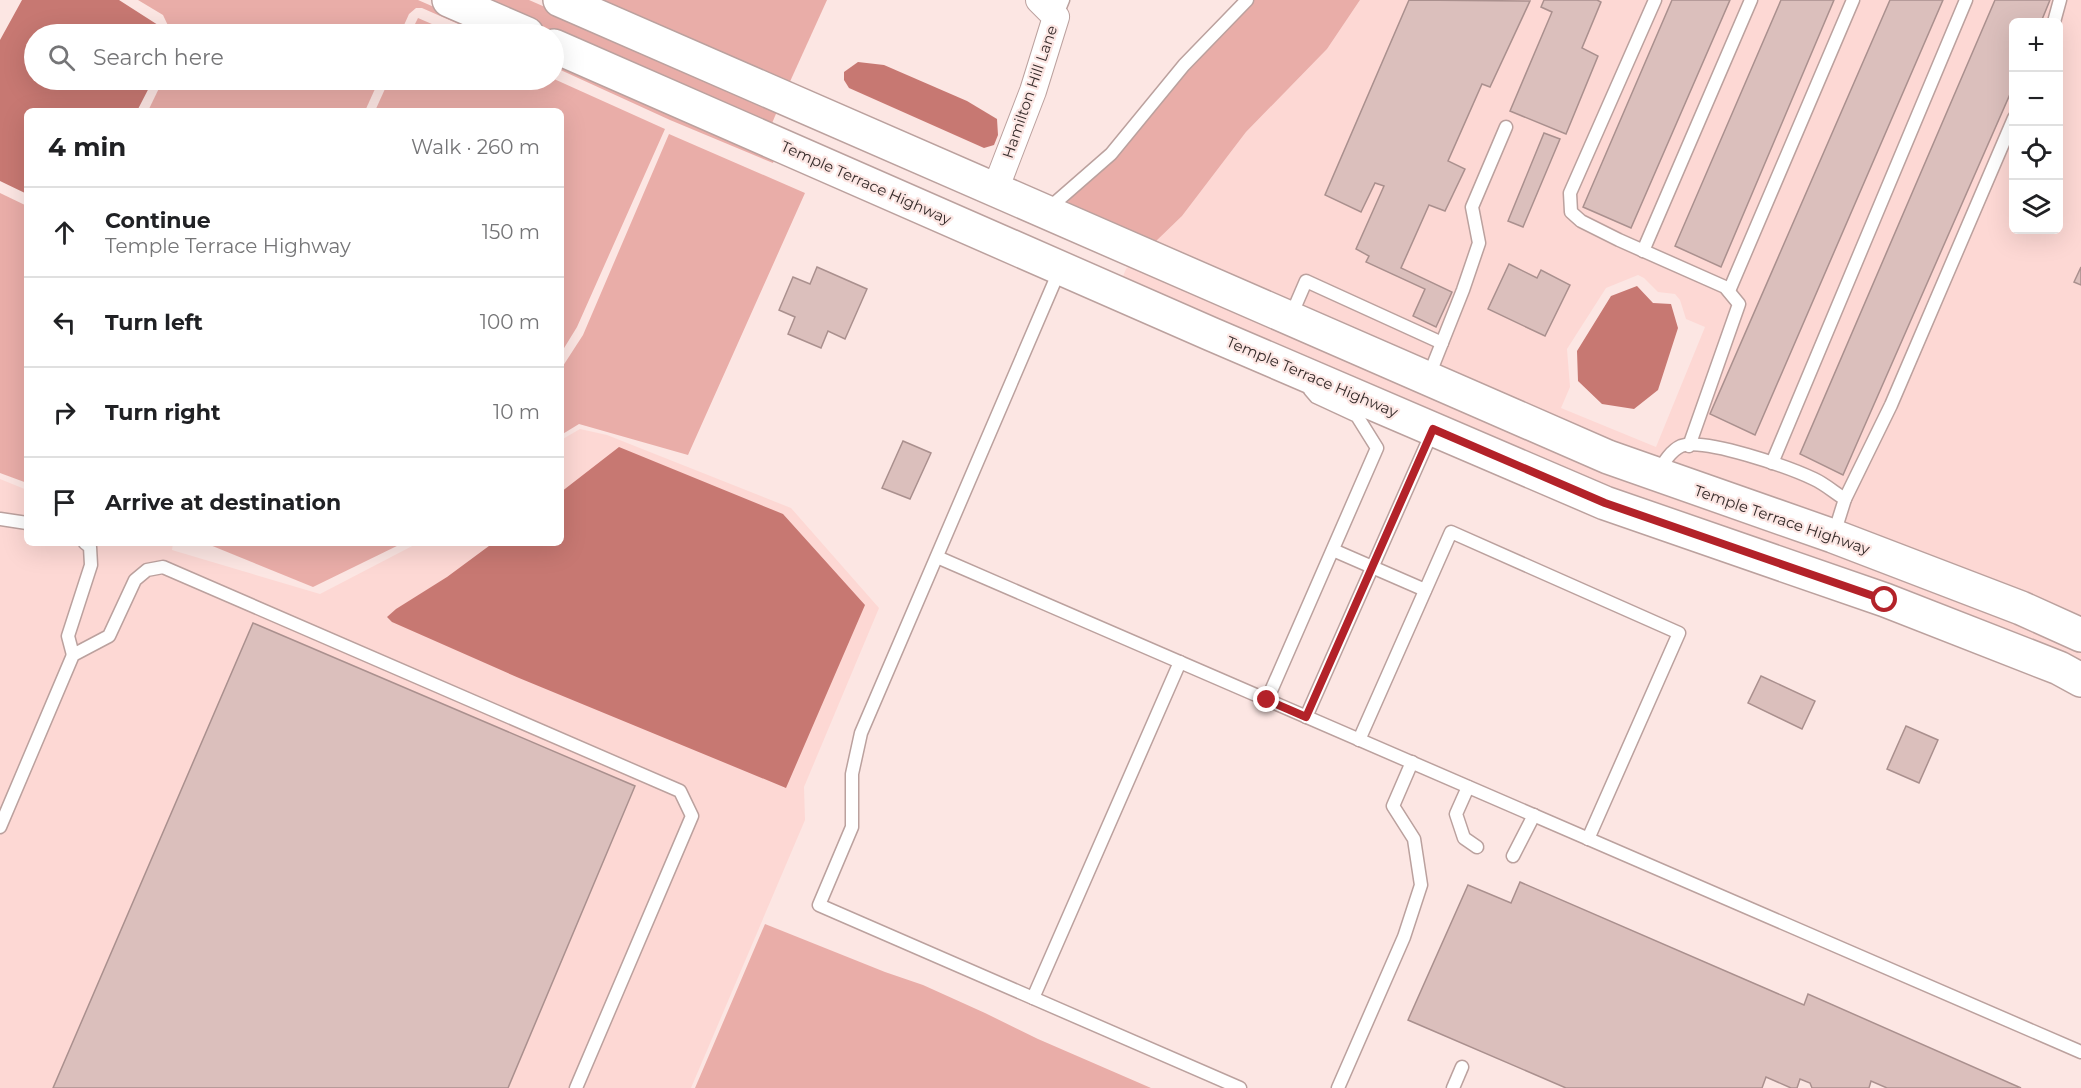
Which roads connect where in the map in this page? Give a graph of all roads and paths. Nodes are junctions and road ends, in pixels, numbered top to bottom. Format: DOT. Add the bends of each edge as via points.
graph roads {
  1 [pos="449,0"];
  2 [pos="560,0"];
  3 [pos="1247,0"];
  4 [pos="1655,0"];
  5 [pos="1751,0"];
  6 [pos="1854,0"];
  7 [pos="1966,0"];
  8 [pos="2060,0"];
  9 [pos="1052,6"];
  10 [pos="2055,18"];
  11 [pos="504,24"];
  12 [pos="564,50"];
  13 [pos="793,102"];
  14 [pos="2010,126"];
  15 [pos="1506,127"];
  16 [pos="776,144"];
  17 [pos="995,190"];
  18 [pos="1045,212"];
  19 [pos="1643,250"];
  20 [pos="1061,268"];
  21 [pos="1729,291"];
  22 [pos="1290,319"];
  23 [pos="1442,343"];
  24 [pos="1289,367"];
  25 [pos="1428,379"];
  26 [pos="1433,429"];
  27 [pos="1689,446"];
  28 [pos="1772,464"];
  29 [pos="1657,475"];
  30 [pos="1845,499"];
  31 [pos="0,519"];
  32 [pos="24,523"];
  33 [pos="1833,536"];
  34 [pos="88,546"];
  35 [pos="1333,550"];
  36 [pos="937,557"];
  37 [pos="1372,568"];
  38 [pos="1425,590"];
  39 [pos="2081,636"];
  40 [pos="73,656"];
  41 [pos="1180,662"];
  42 [pos="2081,680"];
  43 [pos="1267,700"];
  44 [pos="1306,717"];
  45 [pos="1359,740"];
  46 [pos="1412,762"];
  47 [pos="1468,787"];
  48 [pos="1534,815"];
  49 [pos="0,827"];
  50 [pos="1588,839"];
  51 [pos="1477,847"];
  52 [pos="1513,856"];
  53 [pos="1033,998"];
  54 [pos="2081,1052"];
  55 [pos="1462,1067"];
  56 [pos="576,1088"];
  57 [pos="1240,1088"];
  58 [pos="1338,1088"];
  59 [pos="1453,1088"];
  1 -- 11 [label="main road"];
  2 -- 13 [label="main road, Temple Terrace Highway"];
  3 -- 18 [label="lane" via="1111,153"];
  4 -- 19 [label="lane" via="1570,193 1571,212 1581,221"];
  5 -- 19 [label="lane"];
  6 -- 21 [label="lane"];
  7 -- 28 [label="lane"];
  8 -- 10 [label="lane"];
  9 -- 17 [label="street, Hamilton Hill Lane" via="1033,91"];
  12 -- 16 [label="main road, Temple Terrace Highway"];
  13 -- 16 [label="main road"];
  13 -- 17 [label="main road, Temple Terrace Highway"];
  14 -- 30 [label="lane" via="1891,405"];
  15 -- 23 [label="lane" via="1472,207 1479,243"];
  16 -- 20 [label="main road, Temple Terrace Highway"];
  17 -- 18 [label="main road, Temple Terrace Highway"];
  18 -- 22 [label="main road, Temple Terrace Highway"];
  19 -- 21 [label="lane"];
  20 -- 24 [label="main road, Temple Terrace Highway"];
  20 -- 36 [label="lane"];
  21 -- 27 [label="lane" via="1739,304"];
  22 -- 23 [label="lane" via="1306,281"];
  22 -- 25 [label="main road, Temple Terrace Highway"];
  23 -- 25 [label="lane"];
  24 -- 26 [label="main road, Temple Terrace Highway"];
  24 -- 35 [label="lane" via="1316,397 1357,416 1377,448"];
  25 -- 29 [label="main road, Temple Terrace Highway"];
  26 -- 37 [label="lane"];
  26 -- 42 [label="main road, Temple Terrace Highway" via="1605,503 1885,600"];
  27 -- 28 [label="lane" via="1713,448"];
  27 -- 29 [label="lane" via="1669,455"];
  28 -- 30 [label="lane" via="1816,480"];
  29 -- 33 [label="main road, Temple Terrace Highway"];
  30 -- 33 [label="lane"];
  31 -- 32 [label="lane"];
  33 -- 39 [label="main road, Temple Terrace Highway" via="2021,608"];
  34 -- 40 [label="lane" via="91,565 68,636"];
  35 -- 37 [label="lane"];
  35 -- 43 [label="lane"];
  36 -- 41 [label="lane"];
  36 -- 53 [label="lane" via="861,733 852,774 852,827 819,905"];
  37 -- 38 [label="lane"];
  37 -- 44 [label="lane"];
  38 -- 45 [label="lane"];
  38 -- 50 [label="lane" via="1451,532 1679,633"];
  40 -- 49 [label="lane"];
  40 -- 56 [label="lane" via="109,636 135,580 147,570 163,567 680,791 692,816"];
  41 -- 43 [label="lane"];
  41 -- 53 [label="lane"];
  43 -- 44 [label="lane"];
  44 -- 45 [label="lane"];
  45 -- 46 [label="lane"];
  46 -- 47 [label="lane"];
  46 -- 58 [label="lane" via="1393,806 1414,839 1421,885 1404,937"];
  47 -- 48 [label="lane"];
  47 -- 51 [label="lane" via="1456,814 1464,838"];
  48 -- 50 [label="lane"];
  48 -- 52 [label="lane"];
  50 -- 54 [label="lane"];
  53 -- 57 [label="lane"];
  55 -- 59 [label="lane"];
}
